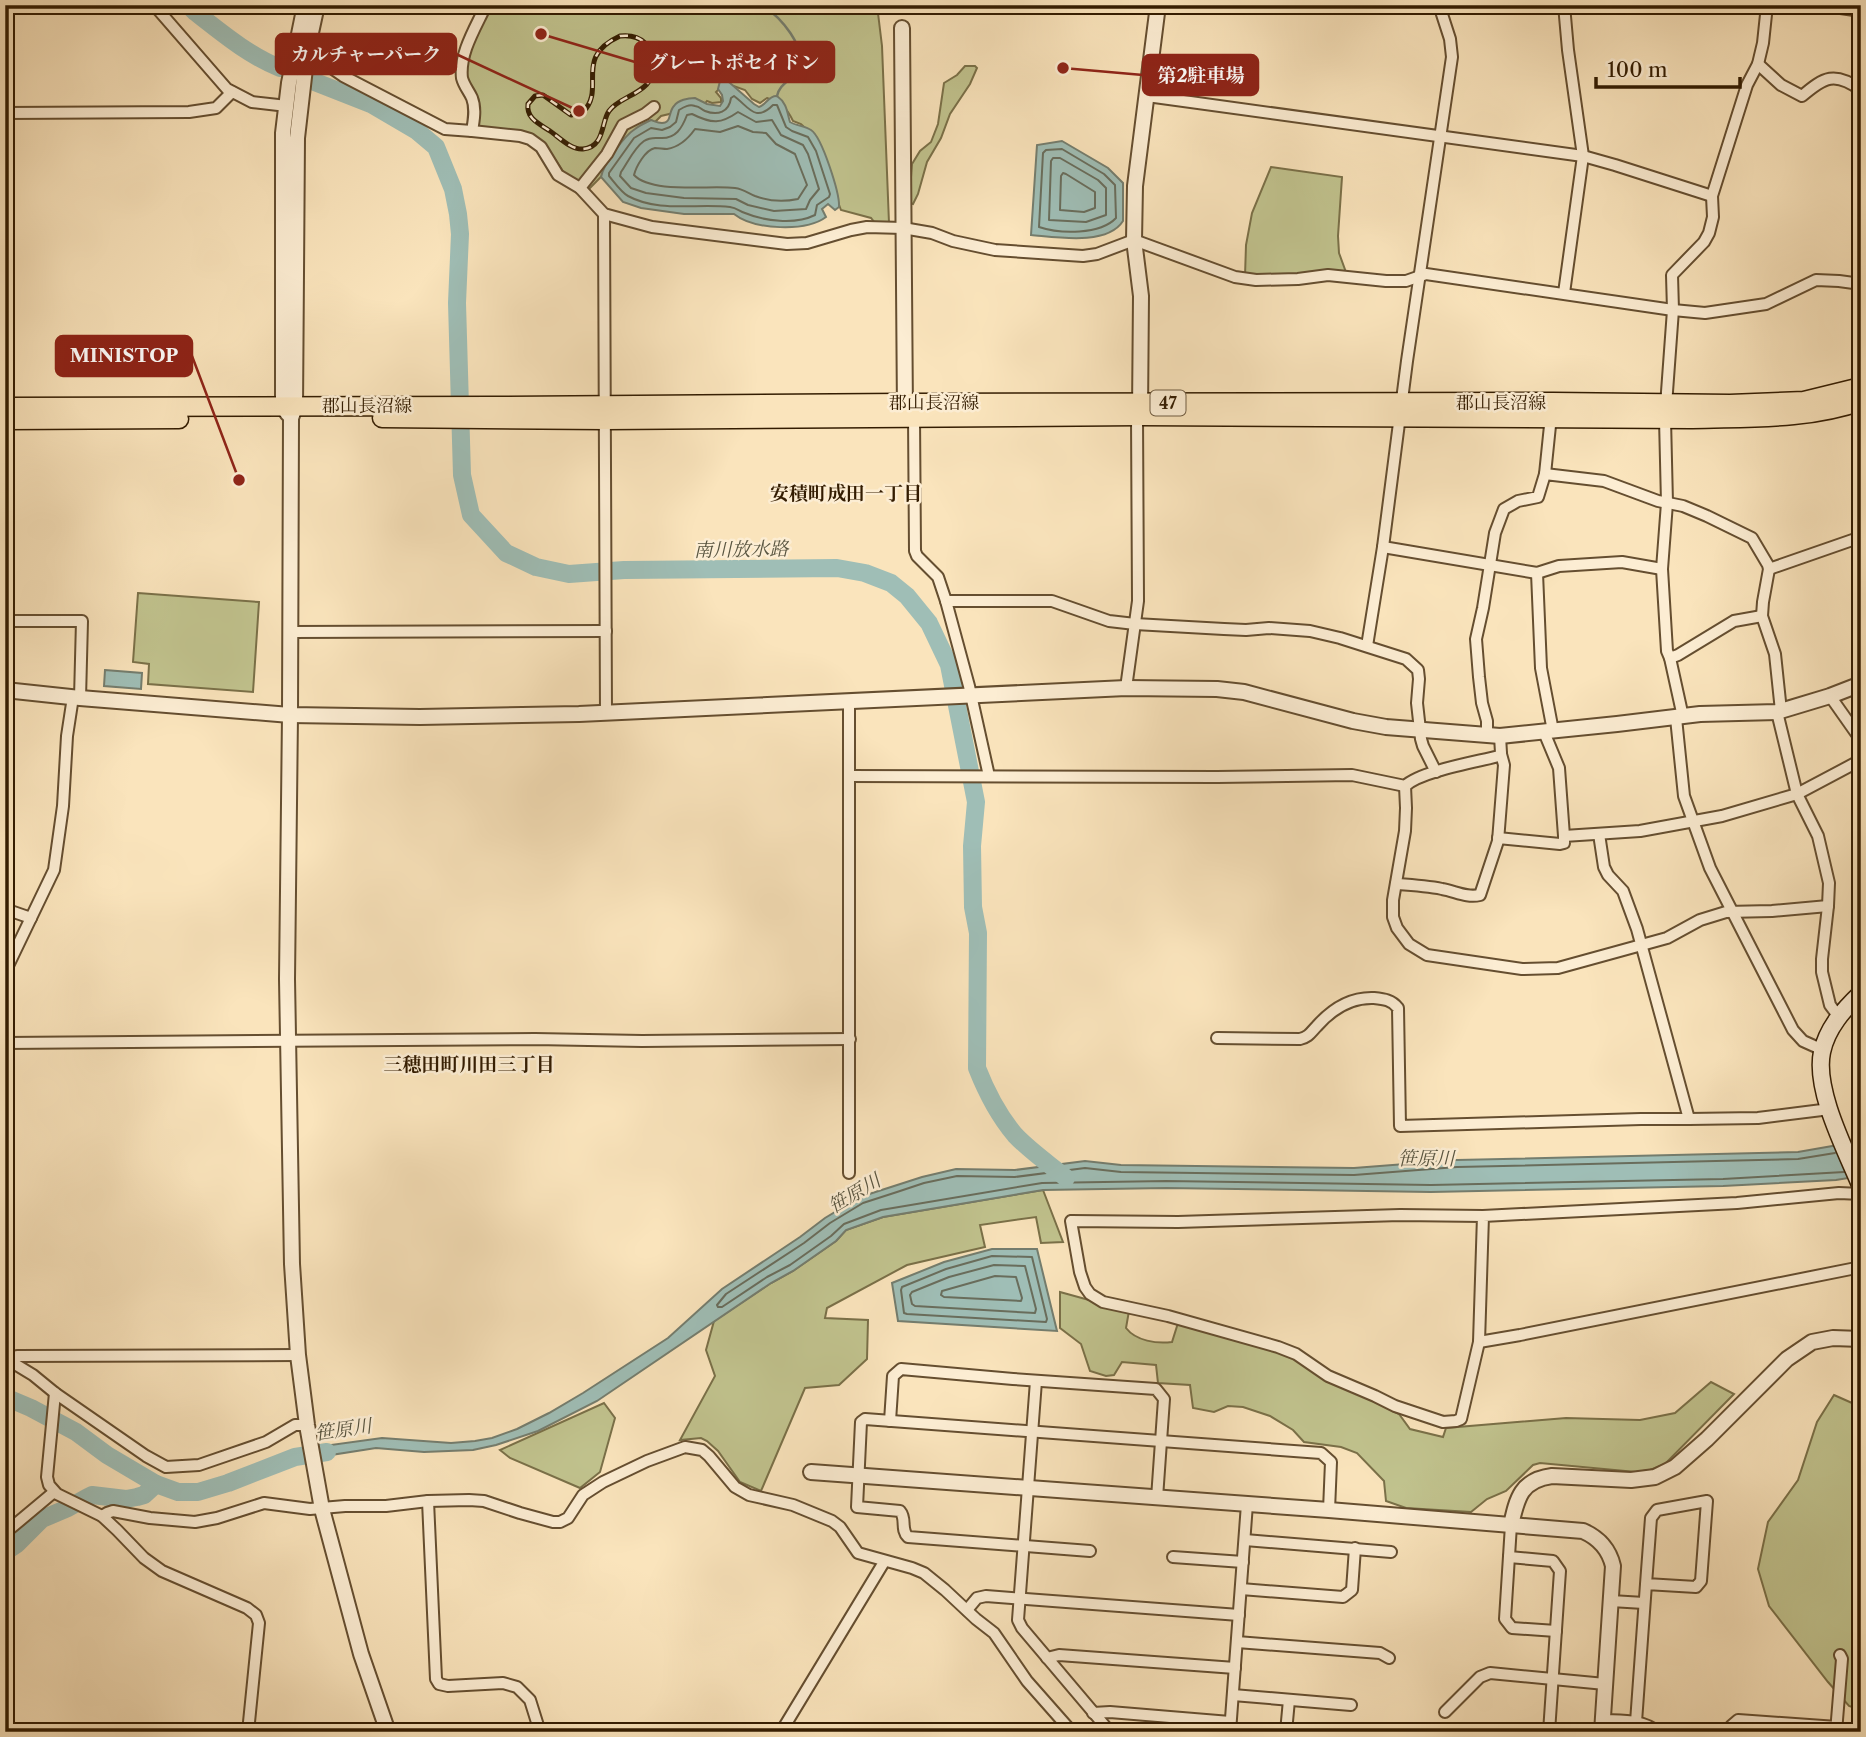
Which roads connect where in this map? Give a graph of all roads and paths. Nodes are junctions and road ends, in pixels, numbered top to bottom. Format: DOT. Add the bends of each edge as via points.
graph roads {
  1 [pos="154,5"];
  2 [pos="304,5"];
  3 [pos="317,5"];
  4 [pos="486,5"];
  5 [pos="1158,5"];
  6 [pos="1439,5"];
  7 [pos="1564,5"];
  8 [pos="1767,5"];
  9 [pos="1821,5"];
  10 [pos="1861,11"];
  11 [pos="902,28"];
  12 [pos="302,57"];
  13 [pos="1758,64"];
  14 [pos="295,87"];
  15 [pos="1861,90"];
  16 [pos="232,92"];
  17 [pos="1147,96"];
  18 [pos="287,106"];
  19 [pos="654,107"];
  20 [pos="5,113"];
  21 [pos="472,131"];
  22 [pos="1440,136"];
  23 [pos="1583,156"];
  24 [pos="580,188"];
  25 [pos="1712,196"];
  26 [pos="604,214"];
  27 [pos="902,228"];
  28 [pos="1134,240"];
  29 [pos="1419,276"];
  30 [pos="1861,284"];
  31 [pos="1564,293"];
  32 [pos="1674,310"];
  33 [pos="1861,387"];
  34 [pos="1861,401"];
  35 [pos="5,407"];
  36 [pos="1401,410"];
  37 [pos="1552,410"];
  38 [pos="289,411"];
  39 [pos="1666,411"];
  40 [pos="908,412"];
  41 [pos="1139,412"];
  42 [pos="606,413"];
  43 [pos="5,420"];
  44 [pos="1545,474"];
  45 [pos="1667,503"];
  46 [pos="1861,537"];
  47 [pos="1383,547"];
  48 [pos="1489,565"];
  49 [pos="1662,569"];
  50 [pos="1769,569"];
  51 [pos="1537,573"];
  52 [pos="946,600"];
  53 [pos="1762,616"];
  54 [pos="5,621"];
  55 [pos="1136,624"];
  56 [pos="606,631"];
  57 [pos="291,632"];
  58 [pos="1367,646"];
  59 [pos="1670,658"];
  60 [pos="1861,684"];
  61 [pos="1126,688"];
  62 [pos="5,690"];
  63 [pos="969,695"];
  64 [pos="1830,696"];
  65 [pos="77,698"];
  66 [pos="849,701"];
  67 [pos="1779,711"];
  68 [pos="606,713"];
  69 [pos="290,715"];
  70 [pos="1679,717"];
  71 [pos="1420,730"];
  72 [pos="1549,731"];
  73 [pos="1493,736"];
  74 [pos="1861,740"];
  75 [pos="1501,754"];
  76 [pos="1861,760"];
  77 [pos="1436,772"];
  78 [pos="849,776"];
  79 [pos="989,776"];
  80 [pos="1405,786"];
  81 [pos="1797,794"];
  82 [pos="1693,821"];
  83 [pos="1600,834"];
  84 [pos="1564,836"];
  85 [pos="1498,838"];
  86 [pos="1396,884"];
  87 [pos="1828,906"];
  88 [pos="5,909"];
  89 [pos="1732,912"];
  90 [pos="31,918"];
  91 [pos="1641,946"];
  92 [pos="10,952"];
  93 [pos="5,972"];
  94 [pos="1861,993"];
  95 [pos="1839,1017"];
  96 [pos="1217,1038"];
  97 [pos="850,1039"];
  98 [pos="289,1042"];
  99 [pos="5,1043"];
  100 [pos="1823,1050"];
  101 [pos="1831,1113"];
  102 [pos="1689,1119"];
  103 [pos="849,1173"];
  104 [pos="1861,1187"];
  105 [pos="1861,1194"];
  106 [pos="1483,1216"];
  107 [pos="1861,1268"];
  108 [pos="1861,1339"];
  109 [pos="1479,1342"];
  110 [pos="299,1355"];
  111 [pos="7,1359"];
  112 [pos="1036,1381"];
  113 [pos="55,1393"];
  114 [pos="890,1421"];
  115 [pos="307,1425"];
  116 [pos="1032,1433"];
  117 [pos="1162,1442"];
  118 [pos="811,1472"];
  119 [pos="858,1476"];
  120 [pos="1028,1488"];
  121 [pos="55,1493"];
  122 [pos="1157,1498"];
  123 [pos="428,1501"];
  124 [pos="1247,1504"];
  125 [pos="322,1509"];
  126 [pos="1329,1510"];
  127 [pos="99,1515"];
  128 [pos="1511,1525"];
  129 [pos="5,1534"];
  130 [pos="1245,1540"];
  131 [pos="1024,1546"];
  132 [pos="1355,1548"];
  133 [pos="1090,1551"];
  134 [pos="1391,1552"];
  135 [pos="1173,1556"];
  136 [pos="1509,1557"];
  137 [pos="884,1562"];
  138 [pos="1243,1562"];
  139 [pos="1646,1584"];
  140 [pos="1241,1589"];
  141 [pos="1020,1598"];
  142 [pos="1611,1601"];
  143 [pos="1644,1603"];
  144 [pos="967,1610"];
  145 [pos="1239,1615"];
  146 [pos="1556,1631"];
  147 [pos="1237,1642"];
  148 [pos="1840,1655"];
  149 [pos="1047,1658"];
  150 [pos="1389,1658"];
  151 [pos="1235,1668"];
  152 [pos="1553,1680"];
  153 [pos="1605,1684"];
  154 [pos="1233,1695"];
  155 [pos="1289,1700"];
  156 [pos="1351,1705"];
  157 [pos="1445,1712"];
  158 [pos="1093,1713"];
  159 [pos="1636,1722"];
  160 [pos="1602,1726"];
  161 [pos="1230,1727"];
  162 [pos="1837,1729"];
  163 [pos="248,1732"];
  164 [pos="388,1732"];
  165 [pos="540,1732"];
  166 [pos="781,1732"];
  167 [pos="1072,1732"];
  168 [pos="1110,1732"];
  169 [pos="1286,1732"];
  170 [pos="1549,1732"];
  171 [pos="1658,1732"];
  172 [pos="1730,1732"];
  1 -- 16 [label="street"];
  2 -- 12 [label="street"];
  3 -- 12 [label="street"];
  4 -- 21 [label="street" via="463,61 463,80 474,106"];
  5 -- 17 [label="street"];
  6 -- 22 [label="street" via="1452,57"];
  7 -- 23 [label="street"];
  8 -- 13 [label="street"];
  9 -- 10 [label="street"];
  11 -- 27 [label="street"];
  12 -- 14 [label="street"];
  12 -- 21 [label="street" via="445,129"];
  13 -- 15 [label="street" via="1802,96 1832,78"];
  13 -- 25 [label="street"];
  14 -- 18 [label="street"];
  14 -- 38 [label="street"];
  16 -- 18 [label="street" via="252,102"];
  16 -- 20 [label="street" via="216,108 189,112"];
  17 -- 22 [label="street"];
  17 -- 28 [label="street" via="1135,186"];
  18 -- 38 [label="street" via="282,186"];
  19 -- 24 [label="street" via="623,125"];
  21 -- 24 [label="street" via="530,139 541,147 558,175"];
  22 -- 23 [label="street"];
  22 -- 29 [label="street"];
  23 -- 25 [label="street"];
  23 -- 31 [label="street"];
  24 -- 26 [label="street"];
  25 -- 32 [label="street" via="1709,233 1672,275"];
  26 -- 27 [label="street" via="652,227 787,244 807,243 851,229"];
  26 -- 42 [label="street"];
  27 -- 28 [label="street" via="995,250 1083,256"];
  27 -- 40 [label="street"];
  28 -- 29 [label="street" via="1245,279 1328,275 1386,281"];
  28 -- 41 [label="street" via="1141,296"];
  29 -- 31 [label="street"];
  29 -- 36 [label="street"];
  30 -- 32 [label="street" via="1816,280 1766,304 1705,313"];
  31 -- 32 [label="street"];
  32 -- 39 [label="street"];
  33 -- 39 [label="main road, 郡山長沼線 / 47" via="1804,401"];
  34 -- 39 [label="main road, 郡山長沼線 / 47" via="1793,415"];
  35 -- 38 [label="main road, 郡山長沼線 / 47"];
  36 -- 37 [label="main road, 郡山長沼線 / 47"];
  36 -- 41 [label="main road, 郡山長沼線 / 47"];
  36 -- 47 [label="street"];
  37 -- 39 [label="main road, 郡山長沼線 / 47"];
  37 -- 44 [label="street"];
  38 -- 42 [label="main road, 郡山長沼線 / 47"];
  38 -- 43 [label="main road, 郡山長沼線 / 47"];
  38 -- 57 [label="street"];
  39 -- 45 [label="street"];
  40 -- 41 [label="main road, 郡山長沼線 / 47"];
  40 -- 42 [label="main road, 郡山長沼線 / 47"];
  40 -- 52 [label="street" via="915,551 938,577"];
  41 -- 55 [label="street"];
  42 -- 56 [label="street"];
  44 -- 45 [label="street" via="1604,481"];
  44 -- 48 [label="street" via="1537,498 1504,509"];
  45 -- 49 [label="street"];
  45 -- 50 [label="street" via="1749,536"];
  46 -- 50 [label="street"];
  47 -- 48 [label="street"];
  47 -- 58 [label="street"];
  48 -- 51 [label="street"];
  48 -- 73 [label="street" via="1476,646 1482,703"];
  49 -- 51 [label="street" via="1622,562 1559,566"];
  49 -- 59 [label="street"];
  50 -- 53 [label="street"];
  51 -- 72 [label="street"];
  52 -- 55 [label="street" via="1052,601 1109,621"];
  52 -- 63 [label="street"];
  53 -- 59 [label="street" via="1734,621"];
  53 -- 67 [label="street" via="1775,654"];
  54 -- 65 [label="street" via="82,621"];
  55 -- 58 [label="street" via="1296,629"];
  55 -- 61 [label="street"];
  56 -- 57 [label="street"];
  56 -- 68 [label="street"];
  57 -- 69 [label="street"];
  58 -- 71 [label="street" via="1406,659 1418,670"];
  59 -- 70 [label="street"];
  60 -- 64 [label="street"];
  61 -- 63 [label="street"];
  61 -- 71 [label="street" via="1244,692 1353,721"];
  62 -- 65 [label="street"];
  63 -- 66 [label="street"];
  63 -- 79 [label="street"];
  64 -- 67 [label="street"];
  64 -- 74 [label="street"];
  65 -- 69 [label="street"];
  65 -- 90 [label="street" via="67,736 57,860"];
  66 -- 68 [label="street"];
  66 -- 78 [label="street"];
  67 -- 70 [label="street"];
  67 -- 81 [label="street"];
  68 -- 69 [label="street"];
  69 -- 98 [label="street"];
  70 -- 72 [label="street"];
  70 -- 82 [label="street" via="1684,796"];
  71 -- 73 [label="street"];
  71 -- 77 [label="street"];
  72 -- 73 [label="street"];
  72 -- 84 [label="street" via="1559,768"];
  73 -- 75 [label="street"];
  75 -- 77 [label="street"];
  75 -- 85 [label="street"];
  76 -- 81 [label="street"];
  77 -- 80 [label="street"];
  78 -- 79 [label="street"];
  78 -- 97 [label="street"];
  79 -- 80 [label="street" via="1352,775"];
  80 -- 86 [label="street" via="1405,831"];
  81 -- 82 [label="street"];
  81 -- 87 [label="street" via="1818,836 1829,883"];
  82 -- 83 [label="street"];
  82 -- 89 [label="street"];
  83 -- 84 [label="street"];
  83 -- 91 [label="street" via="1604,867 1625,895"];
  84 -- 85 [label="street" via="1560,844"];
  85 -- 86 [label="street" via="1480,895"];
  86 -- 91 [label="street" via="1394,923 1409,944 1427,955 1545,969"];
  87 -- 89 [label="street"];
  87 -- 95 [label="street" via="1822,972 1830,1005"];
  88 -- 90 [label="street"];
  89 -- 91 [label="street" via="1700,920 1667,939"];
  89 -- 100 [label="street" via="1793,1030 1802,1041"];
  90 -- 92 [label="street"];
  91 -- 102 [label="street"];
  92 -- 93 [label="street"];
  94 -- 95 [label="main road"];
  95 -- 100 [label="main road"];
  96 -- 102 [label="street" via="1300,1039 1308,1037 1336,1007 1359,999 1383,999 1398,1008 1400,1126"];
  97 -- 98 [label="street"];
  97 -- 103 [label="street"];
  98 -- 99 [label="street"];
  98 -- 110 [label="street" via="292,1264"];
  100 -- 101 [label="main road" via="1822,1077"];
  101 -- 102 [label="street"];
  101 -- 104 [label="main road"];
  105 -- 106 [label="street"];
  106 -- 109 [label="street"];
  106 -- 109 [label="street" via="1070,1222 1085,1287 1102,1302 1278,1347 1328,1376 1429,1418 1461,1419"];
  107 -- 109 [label="street"];
  108 -- 128 [label="street" via="1812,1342 1787,1359 1675,1467 1655,1477 1540,1477 1517,1499"];
  110 -- 111 [label="street"];
  110 -- 115 [label="street"];
  111 -- 113 [label="street"];
  112 -- 114 [label="street" via="901,1369 893,1376"];
  112 -- 116 [label="street"];
  112 -- 117 [label="street" via="1156,1389 1164,1399"];
  113 -- 115 [label="street" via="166,1467 199,1465 266,1442 295,1425"];
  113 -- 121 [label="street" via="47,1477"];
  114 -- 116 [label="street"];
  114 -- 119 [label="street" via="861,1422"];
  115 -- 125 [label="street"];
  116 -- 117 [label="street"];
  116 -- 120 [label="street"];
  117 -- 122 [label="street"];
  117 -- 126 [label="street" via="1324,1454 1331,1462"];
  118 -- 119 [label="street"];
  119 -- 120 [label="street"];
  119 -- 131 [label="street" via="858,1507 900,1511 904,1532 911,1538"];
  120 -- 122 [label="street"];
  120 -- 131 [label="street"];
  121 -- 127 [label="street"];
  121 -- 129 [label="street"];
  122 -- 124 [label="street"];
  123 -- 125 [label="street"];
  123 -- 137 [label="street" via="484,1501 563,1522 583,1495 603,1482 679,1448 695,1448 738,1490 824,1516 840,1527 856,1552"];
  123 -- 165 [label="street" via="436,1679 448,1686 498,1683 517,1687 530,1700"];
  124 -- 126 [label="street"];
  124 -- 130 [label="street"];
  125 -- 127 [label="street" via="264,1503 202,1521 113,1511"];
  125 -- 164 [label="street" via="361,1654"];
  126 -- 128 [label="street"];
  127 -- 163 [label="street" via="149,1563 256,1615 259,1623"];
  128 -- 136 [label="street"];
  128 -- 142 [label="street" via="1574,1529 1597,1538 1612,1563"];
  130 -- 132 [label="street"];
  130 -- 138 [label="street"];
  131 -- 133 [label="street"];
  131 -- 141 [label="street"];
  132 -- 134 [label="street"];
  132 -- 140 [label="street" via="1352,1590 1343,1597"];
  135 -- 138 [label="street"];
  136 -- 146 [label="street" via="1555,1562 1560,1571"];
  136 -- 146 [label="street" via="1505,1619 1512,1628"];
  137 -- 144 [label="street" via="924,1573"];
  137 -- 166 [label="street"];
  138 -- 140 [label="street"];
  139 -- 139 [label="street" via="1696,1587 1701,1581 1707,1501 1657,1510 1651,1518"];
  139 -- 143 [label="street"];
  140 -- 145 [label="street"];
  141 -- 144 [label="street" via="979,1597"];
  141 -- 145 [label="street"];
  141 -- 149 [label="street" via="1018,1623"];
  142 -- 143 [label="street"];
  142 -- 153 [label="street"];
  143 -- 159 [label="street"];
  144 -- 167 [label="street" via="994,1633 1027,1681"];
  145 -- 147 [label="street"];
  146 -- 152 [label="street"];
  147 -- 150 [label="street" via="1380,1653"];
  147 -- 151 [label="street"];
  148 -- 162 [label="street"];
  149 -- 151 [label="street" via="1062,1655"];
  149 -- 158 [label="street"];
  151 -- 154 [label="street"];
  152 -- 153 [label="street"];
  152 -- 157 [label="street" via="1490,1674 1480,1677"];
  152 -- 170 [label="street"];
  153 -- 160 [label="street"];
  154 -- 155 [label="street"];
  154 -- 161 [label="street"];
  155 -- 156 [label="street"];
  155 -- 169 [label="street"];
  158 -- 161 [label="street"];
  158 -- 168 [label="street"];
  159 -- 160 [label="street"];
  159 -- 171 [label="street"];
  162 -- 172 [label="street" via="1738,1720"];
}
